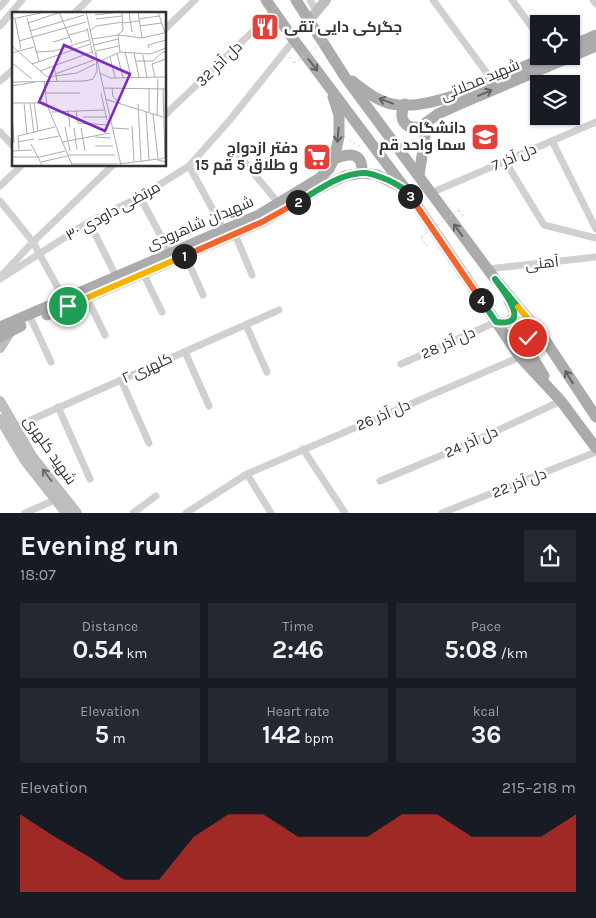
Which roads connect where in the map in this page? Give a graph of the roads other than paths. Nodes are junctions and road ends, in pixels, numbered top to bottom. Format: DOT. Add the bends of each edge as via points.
graph roads {
  1 [pos="6,0"];
  2 [pos="22,0"];
  3 [pos="88,0"];
  4 [pos="195,0"];
  5 [pos="265,0"];
  6 [pos="433,0"];
  7 [pos="512,0"];
  8 [pos="593,0"];
  9 [pos="304,2"];
  10 [pos="324,3"];
  11 [pos="596,4"];
  12 [pos="0,7"];
  13 [pos="75,12"];
  14 [pos="273,12"];
  15 [pos="310,19"];
  16 [pos="530,25"];
  17 [pos="0,26"];
  18 [pos="166,28"];
  19 [pos="596,35"];
  20 [pos="294,40"];
  21 [pos="580,42"];
  22 [pos="596,46"];
  23 [pos="530,64"];
  24 [pos="12,71"];
  25 [pos="345,77"];
  26 [pos="492,80"];
  27 [pos="0,81"];
  28 [pos="330,88"];
  29 [pos="405,104"];
  30 [pos="166,114"];
  31 [pos="427,122"];
  32 [pos="596,122"];
  33 [pos="0,132"];
  34 [pos="552,141"];
  35 [pos="12,145"];
  36 [pos="238,154"];
  37 [pos="334,159"];
  38 [pos="505,161"];
  39 [pos="21,166"];
  40 [pos="112,166"];
  41 [pos="189,166"];
  42 [pos="362,172"];
  43 [pos="419,176"];
  44 [pos="0,186"];
  45 [pos="407,190"];
  46 [pos="431,193"];
  47 [pos="140,197"];
  48 [pos="0,201"];
  49 [pos="279,204"];
  50 [pos="89,222"];
  51 [pos="596,229"];
  52 [pos="230,232"];
  53 [pos="596,238"];
  54 [pos="33,242"];
  55 [pos="39,253"];
  56 [pos="170,253"];
  57 [pos="185,255"];
  58 [pos="596,257"];
  59 [pos="487,269"];
  60 [pos="143,273"];
  61 [pos="116,276"];
  62 [pos="252,276"];
  63 [pos="0,278"];
  64 [pos="495,279"];
  65 [pos="203,296"];
  66 [pos="87,298"];
  67 [pos="64,299"];
  68 [pos="279,310"];
  69 [pos="162,312"];
  70 [pos="32,321"];
  71 [pos="496,322"];
  72 [pos="246,325"];
  73 [pos="6,329"];
  74 [pos="541,334"];
  75 [pos="105,335"];
  76 [pos="0,336"];
  77 [pos="0,348"];
  78 [pos="185,352"];
  79 [pos="520,357"];
  80 [pos="51,362"];
  81 [pos="401,364"];
  82 [pos="267,372"];
  83 [pos="121,380"];
  84 [pos="558,398"];
  85 [pos="0,401"];
  86 [pos="209,406"];
  87 [pos="58,407"];
  88 [pos="596,417"];
  89 [pos="0,419"];
  90 [pos="15,427"];
  91 [pos="149,443"];
  92 [pos="596,448"];
  93 [pos="303,449"];
  94 [pos="596,452"];
  95 [pos="247,474"];
  96 [pos="90,479"];
  97 [pos="380,481"];
  98 [pos="156,496"];
  99 [pos="58,497"];
  100 [pos="25,513"];
  101 [pos="66,513"];
  102 [pos="78,513"];
  103 [pos="133,513"];
  104 [pos="186,513"];
  105 [pos="271,513"];
  106 [pos="345,513"];
  107 [pos="442,513"];
  1 -- 12 [label="street"];
  2 -- 17 [label="street"];
  3 -- 13 [label="street"];
  4 -- 18 [label="street"];
  5 -- 14 [label="main road"];
  6 -- 26 [label="street"];
  7 -- 16 [label="street"];
  8 -- 11 [label="street"];
  9 -- 10 [label="street" via="314,6"];
  9 -- 15 [label="main road"];
  10 -- 15 [label="main road"];
  14 -- 20 [label="main road"];
  14 -- 30 [label="street, دل آذر 32"];
  15 -- 25 [label="main road"];
  19 -- 21 [label="main road"];
  20 -- 28 [label="main road, one-way"];
  20 -- 41 [label="street, ۳۰ مرتضی داودی"];
  31 -- 22 [label="main road, شهید محلاتی, one-way" via="460,104"];
  23 -- 26 [label="main road, شهید محلاتی"];
  24 -- 27 [label="street"];
  29 -- 25 [label="main road, شهید محلاتی, one-way" via="391,104"];
  25 -- 43 [label="main road"];
  26 -- 29 [label="main road, شهید محلاتی" via="433,102"];
  28 -- 37 [label="main road, شهیدان شاهرودی, one-way" via="339,114"];
  28 -- 45 [label="main road"];
  29 -- 31 [label="main road" via="402,119 406,125 414,128"];
  31 -- 43 [label="main road"];
  32 -- 34 [label="street, دل آذر 7"];
  33 -- 35 [label="street"];
  34 -- 38 [label="street, دل آذر 7"];
  34 -- 51 [label="street"];
  36 -- 49 [label="street"];
  37 -- 42 [label="main road" via="352,154 363,165"];
  37 -- 49 [label="main road, شهیدان شاهرودی" via="320,178"];
  38 -- 46 [label="street, دل آذر 7"];
  38 -- 53 [label="street" via="544,225"];
  39 -- 44 [label="street"];
  40 -- 54 [label="street"];
  41 -- 47 [label="street, ۳۰ مرتضی داودی"];
  41 -- 52 [label="street"];
  42 -- 45 [label="main road" via="377,175"];
  42 -- 52 [label="main road, شهیدان شاهرودی" via="345,176 284,211"];
  43 -- 46 [label="main road"];
  45 -- 71 [label="main road"];
  59 -- 46 [label="main road, one-way"];
  47 -- 50 [label="street, ۳۰ مرتضی داودی"];
  47 -- 56 [label="street"];
  48 -- 54 [label="street"];
  49 -- 52 [label="main road, شهیدان شاهرودی"];
  50 -- 55 [label="street, ۳۰ مرتضی داودی"];
  50 -- 61 [label="street"];
  52 -- 56 [label="main road, شهیدان شاهرودی"];
  52 -- 57 [label="main road, شهیدان شاهرودی"];
  52 -- 62 [label="street"];
  54 -- 55 [label="street"];
  54 -- 63 [label="street"];
  55 -- 63 [label="street, ۳۰ مرتضی داودی"];
  55 -- 67 [label="street"];
  56 -- 61 [label="main road, شهیدان شاهرودی"];
  57 -- 60 [label="main road, شهیدان شاهرودی"];
  57 -- 65 [label="street"];
  58 -- 59 [label="street, آهنی"];
  59 -- 64 [label="main road"];
  60 -- 66 [label="main road, شهیدان شاهرودی"];
  60 -- 69 [label="street"];
  61 -- 67 [label="main road, شهیدان شاهرودی"];
  64 -- 71 [label="main road" via="515,310 510,321"];
  64 -- 74 [label="main road"];
  66 -- 70 [label="main road, شهیدان شاهرودی"];
  66 -- 75 [label="street"];
  67 -- 73 [label="main road, شهیدان شاهرودی"];
  68 -- 72 [label="street, کلهری ۲"];
  70 -- 73 [label="main road, شهیدان شاهرودی"];
  70 -- 80 [label="street"];
  71 -- 79 [label="main road"];
  71 -- 81 [label="street, دل آذر 28"];
  72 -- 78 [label="street, کلهری ۲"];
  72 -- 82 [label="street"];
  73 -- 76 [label="main road, شهیدان شاهرودی"];
  73 -- 77 [label="main road"];
  74 -- 84 [label="main road" via="531,334 526,343"];
  88 -- 74 [label="main road, one-way"];
  78 -- 83 [label="street, کلهری ۲"];
  78 -- 86 [label="street"];
  79 -- 84 [label="main road"];
  79 -- 93 [label="street, دل آذر 26"];
  83 -- 87 [label="street, کلهری ۲"];
  83 -- 91 [label="street"];
  84 -- 92 [label="main road"];
  84 -- 97 [label="street, دل آذر 24" via="466,445"];
  85 -- 90 [label="main road, شهید کلهری"];
  87 -- 90 [label="street, کلهری ۲"];
  87 -- 96 [label="street"];
  89 -- 99 [label="main road, شهید کلهری" via="25,461"];
  99 -- 90 [label="main road, شهید کلهری, one-way"];
  93 -- 95 [label="street, دل آذر 26"];
  93 -- 106 [label="street"];
  94 -- 107 [label="street, دل آذر 22"];
  95 -- 104 [label="street, دل آذر 26"];
  95 -- 105 [label="street"];
  98 -- 103 [label="street"];
  99 -- 100 [label="street"];
  99 -- 101 [label="main road, شهید کلهری"];
  99 -- 102 [label="main road, شهید کلهری"];
}
